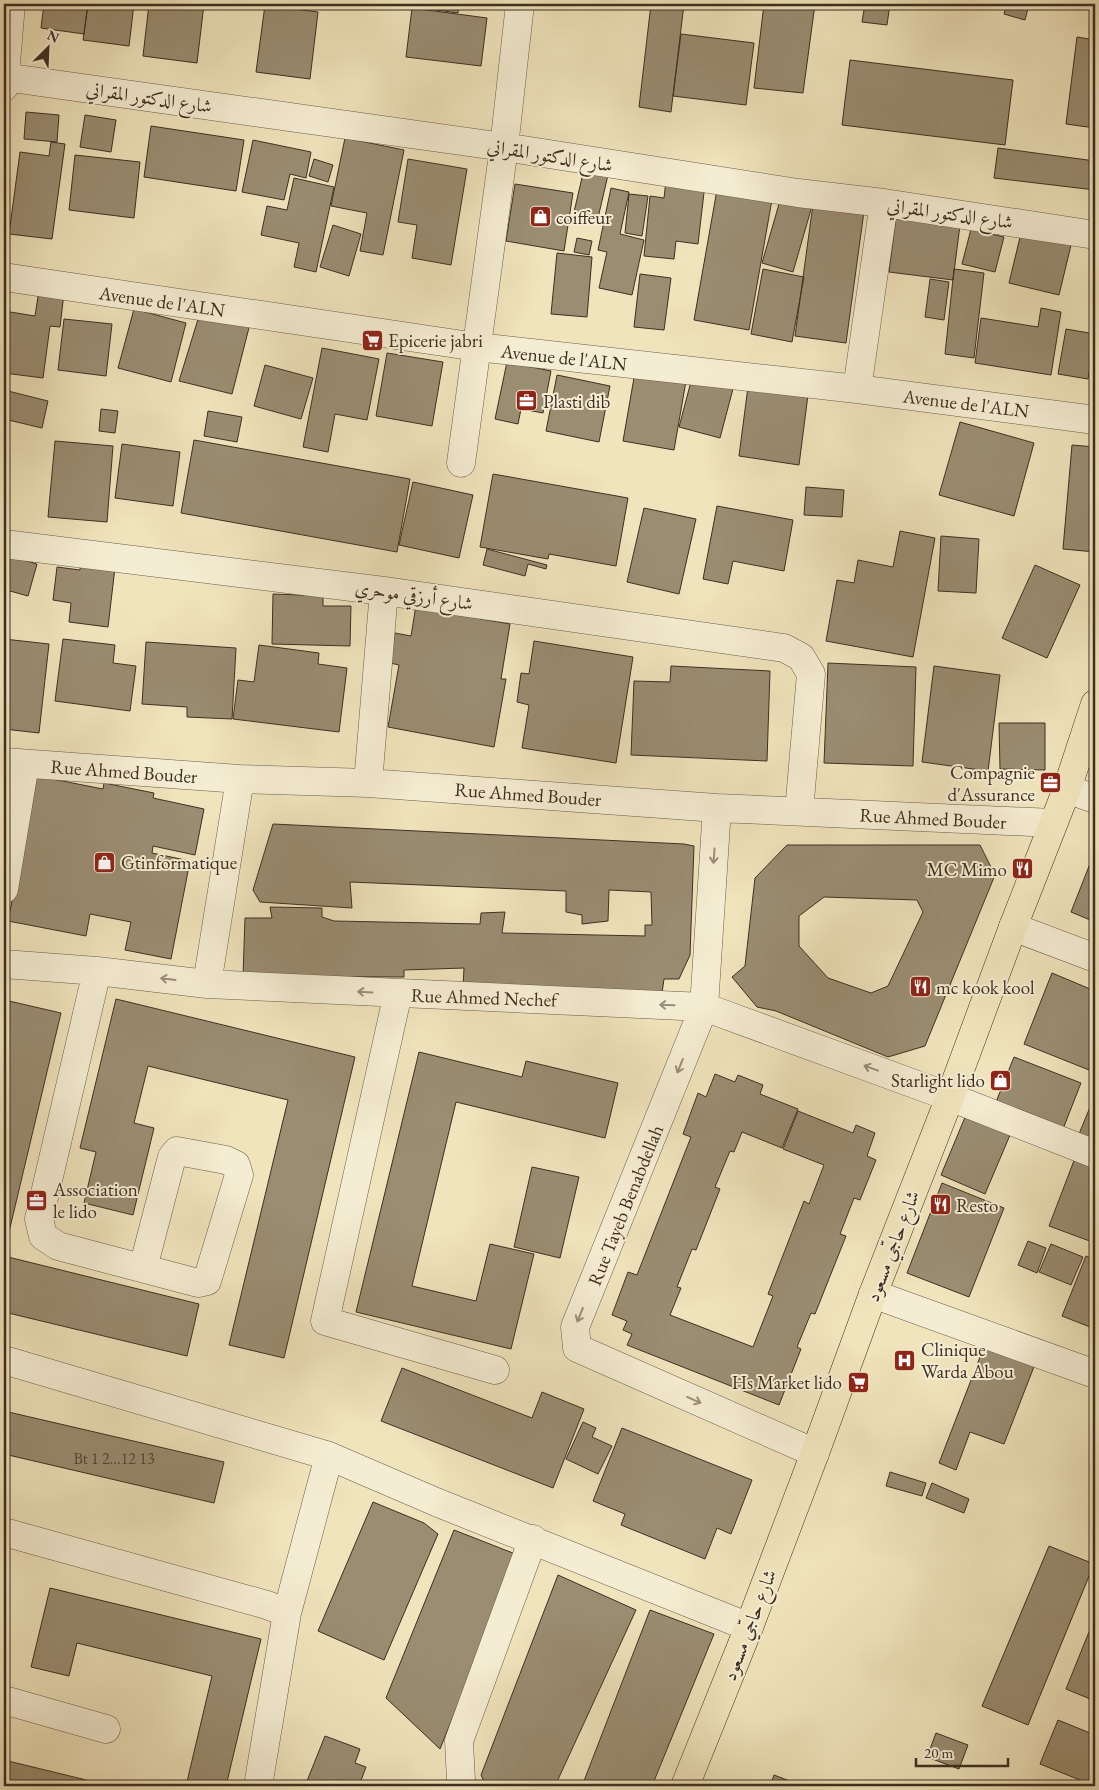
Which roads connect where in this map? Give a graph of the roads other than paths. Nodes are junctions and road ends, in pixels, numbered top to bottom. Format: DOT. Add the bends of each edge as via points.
graph roads {
  1 [pos="12,4"];
  2 [pos="520,4"];
  3 [pos="4,80"];
  4 [pos="504,148"];
  5 [pos="884,203"];
  6 [pos="1095,235"];
  7 [pos="4,277"];
  8 [pos="477,347"];
  9 [pos="857,389"];
  10 [pos="1095,420"];
  11 [pos="462,463"];
  12 [pos="4,544"];
  13 [pos="384,591"];
  14 [pos="1095,704"];
  15 [pos="14,763"];
  16 [pos="240,779"];
  17 [pos="368,783"];
  18 [pos="1067,789"];
  19 [pos="1095,799"];
  20 [pos="717,808"];
  21 [pos="799,811"];
  22 [pos="1053,823"];
  23 [pos="4,889"];
  24 [pos="1013,927"];
  25 [pos="1095,958"];
  26 [pos="4,964"];
  27 [pos="97,971"];
  28 [pos="207,984"];
  29 [pos="398,994"];
  30 [pos="704,1006"];
  31 [pos="950,1097"];
  32 [pos="1095,1154"];
  33 [pos="143,1268"];
  34 [pos="873,1294"];
  35 [pos="4,1360"];
  36 [pos="495,1370"];
  37 [pos="1095,1374"];
  38 [pos="815,1453"];
  39 [pos="329,1456"];
  40 [pos="4,1532"];
  41 [pos="533,1540"];
  42 [pos="287,1613"];
  43 [pos="749,1626"];
  44 [pos="4,1700"];
  45 [pos="106,1730"];
  46 [pos="258,1786"];
  47 [pos="463,1786"];
  48 [pos="685,1786"];
  1 -- 3 [label="street"];
  2 -- 4 [label="street"];
  3 -- 4 [label="street, شارع الدكتور المقراني"];
  4 -- 5 [label="street, شارع الدكتور المقراني"];
  4 -- 8 [label="street"];
  5 -- 6 [label="street, شارع الدكتور المقراني"];
  5 -- 9 [label="street"];
  7 -- 8 [label="street, Avenue de l'ALN"];
  8 -- 9 [label="street, Avenue de l'ALN"];
  8 -- 11 [label="street"];
  9 -- 10 [label="street, Avenue de l'ALN"];
  12 -- 13 [label="street, شارع أرزقي موحري"];
  13 -- 17 [label="street"];
  13 -- 21 [label="street, شارع أرزقي موحري" via="784,648 801,657 811,674"];
  14 -- 18 [label="main road, شارع حاجّي مسعود"];
  15 -- 16 [label="street, Rue Ahmed Bouder"];
  15 -- 23 [label="street"];
  16 -- 17 [label="street, Rue Ahmed Bouder"];
  16 -- 28 [label="street"];
  17 -- 20 [label="street, Rue Ahmed Bouder"];
  18 -- 19 [label="street"];
  18 -- 22 [label="main road, شارع حاجّي مسعود"];
  20 -- 21 [label="street, Rue Ahmed Bouder"];
  20 -- 30 [label="street, Rue Tayeb Benabdellah, one-way"];
  21 -- 22 [label="street, Rue Ahmed Bouder"];
  22 -- 24 [label="main road, شارع حاجّي مسعود"];
  24 -- 25 [label="street"];
  24 -- 31 [label="main road, شارع حاجّي مسعود"];
  26 -- 27 [label="street, Rue Ahmed Nechef"];
  28 -- 27 [label="street, Rue Ahmed Nechef, one-way"];
  27 -- 33 [label="street" via="39,1219 44,1236 58,1246"];
  29 -- 28 [label="street, Rue Ahmed Nechef, one-way"];
  30 -- 29 [label="street, Rue Ahmed Nechef, one-way"];
  29 -- 36 [label="street" via="325,1321"];
  31 -- 30 [label="street, Rue Ahmed Nechef, one-way"];
  30 -- 38 [label="street, Rue Tayeb Benabdellah, one-way" via="576,1327 577,1348"];
  31 -- 32 [label="street, Rue Ahmed Nechef"];
  31 -- 34 [label="main road, شارع حاجّي مسعود"];
  33 -- 33 [label="street" via="172,1157 177,1151 226,1160 236,1165 239,1175 206,1282 198,1283"];
  34 -- 37 [label="street"];
  34 -- 38 [label="main road, شارع حاجّي مسعود"];
  35 -- 39 [label="street"];
  38 -- 43 [label="main road, شارع حاجّي مسعود"];
  39 -- 41 [label="street"];
  39 -- 42 [label="street"];
  40 -- 42 [label="street"];
  41 -- 43 [label="street"];
  41 -- 47 [label="street" via="459,1741"];
  42 -- 46 [label="street"];
  43 -- 48 [label="main road, شارع حاجّي مسعود"];
  44 -- 45 [label="street"];
}
